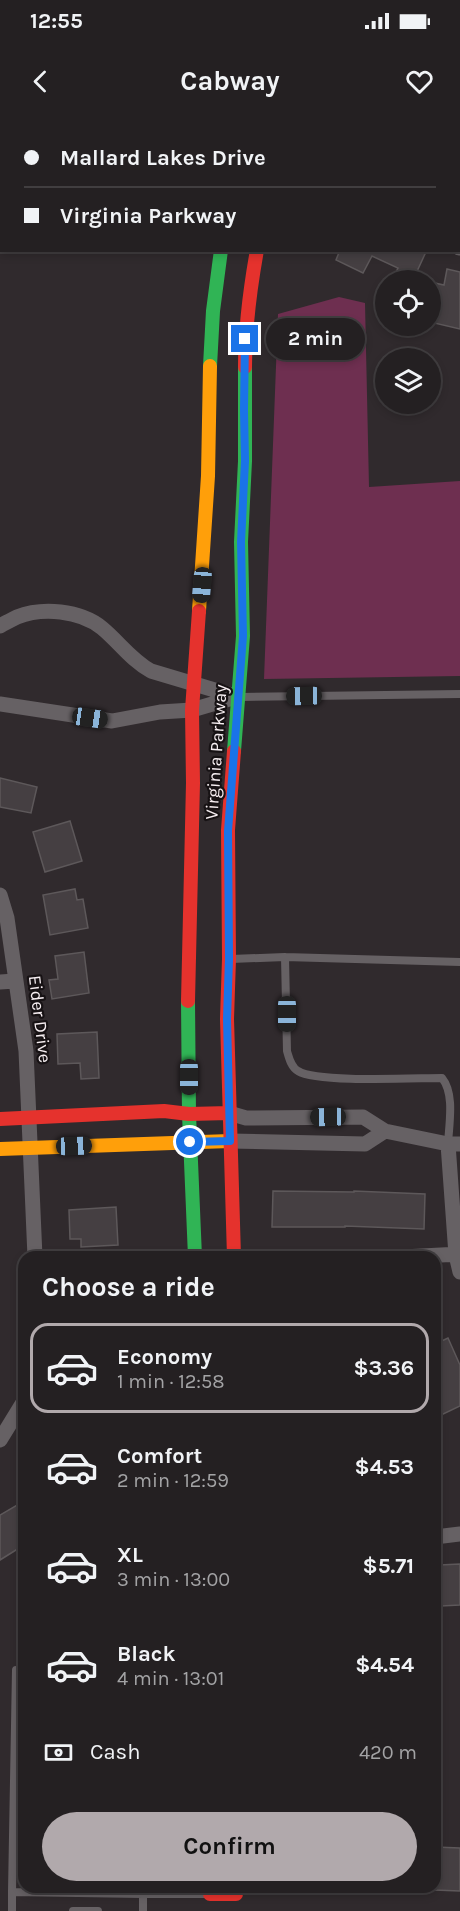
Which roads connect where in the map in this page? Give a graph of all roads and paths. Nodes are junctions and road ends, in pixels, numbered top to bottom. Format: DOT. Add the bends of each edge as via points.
graph roads {
  1 [pos="221,252"];
  2 [pos="257,252"];
  3 [pos="0,626"];
  4 [pos="193,684"];
  5 [pos="460,694"];
  6 [pos="238,697"];
  7 [pos="0,704"];
  8 [pos="192,710"];
  9 [pos="0,895"];
  10 [pos="285,957"];
  11 [pos="229,959"];
  12 [pos="460,962"];
  13 [pos="8,981"];
  14 [pos="229,1113"];
  15 [pos="189,1114"];
  16 [pos="28,1117"];
  17 [pos="0,1119"];
  18 [pos="385,1131"];
  19 [pos="230,1141"];
  20 [pos="190,1142"];
  21 [pos="454,1144"];
  22 [pos="29,1148"];
  23 [pos="0,1149"];
  24 [pos="34,1251"];
  25 [pos="195,1251"];
  26 [pos="234,1251"];
  27 [pos="458,1255"];
  28 [pos="441,1256"];
  29 [pos="460,1272"];
  30 [pos="18,1411"];
  31 [pos="1,1439"];
  32 [pos="460,1534"];
  33 [pos="441,1536"];
  34 [pos="18,1670"];
  35 [pos="12,1892"];
  36 [pos="18,1892"];
  37 [pos="144,1893"];
  38 [pos="210,1893"];
  39 [pos="236,1893"];
  40 [pos="12,1911"];
  41 [pos="73,1911"];
  42 [pos="98,1911"];
  43 [pos="143,1911"];
  44 [pos="210,1911"];
  45 [pos="236,1911"];
  1 -- 4 [label="main road, Virginia Parkway" via="213,311 208,476"];
  2 -- 6 [label="main road, Virginia Parkway" via="245,339 243,636"];
  3 -- 4 [label="street" via="33,612 68,613 101,627 138,664"];
  4 -- 6 [label="street"];
  4 -- 8 [label="main road, Virginia Parkway"];
  5 -- 6 [label="lane"];
  6 -- 8 [label="street"];
  6 -- 11 [label="main road, Virginia Parkway" via="228,831"];
  7 -- 8 [label="street" via="112,721"];
  8 -- 15 [label="main road, Virginia Parkway"];
  9 -- 13 [label="street, Eider Drive" via="7,918"];
  10 -- 11 [label="lane"];
  10 -- 12 [label="lane"];
  10 -- 21 [label="lane" via="287,1051 297,1071 336,1078 442,1078 449,1093"];
  11 -- 14 [label="main road, Virginia Parkway"];
  13 -- 16 [label="street, Eider Drive" via="26,1051"];
  14 -- 15 [label="main road"];
  14 -- 18 [label="street" via="246,1118 363,1117"];
  14 -- 19 [label="main road, Virginia Parkway"];
  15 -- 16 [label="main road" via="164,1111"];
  15 -- 20 [label="main road, Virginia Parkway"];
  16 -- 17 [label="main road"];
  16 -- 22 [label="street, Eider Drive"];
  18 -- 19 [label="street" via="365,1144"];
  18 -- 21 [label="street"];
  19 -- 20 [label="main road"];
  19 -- 26 [label="main road, Virginia Parkway"];
  20 -- 22 [label="main road"];
  20 -- 25 [label="main road, Virginia Parkway"];
  21 -- 27 [label="street"];
  22 -- 23 [label="main road"];
  22 -- 24 [label="street, Eider Drive"];
  27 -- 28 [label="street"];
  27 -- 29 [label="street"];
  30 -- 31 [label="street"];
  32 -- 33 [label="street"];
  34 -- 35 [label="lane"];
  35 -- 36 [label="lane"];
  35 -- 40 [label="lane"];
  37 -- 43 [label="lane"];
  38 -- 44 [label="main road"];
  39 -- 45 [label="main road"];
  41 -- 42 [label="lane"];
}
